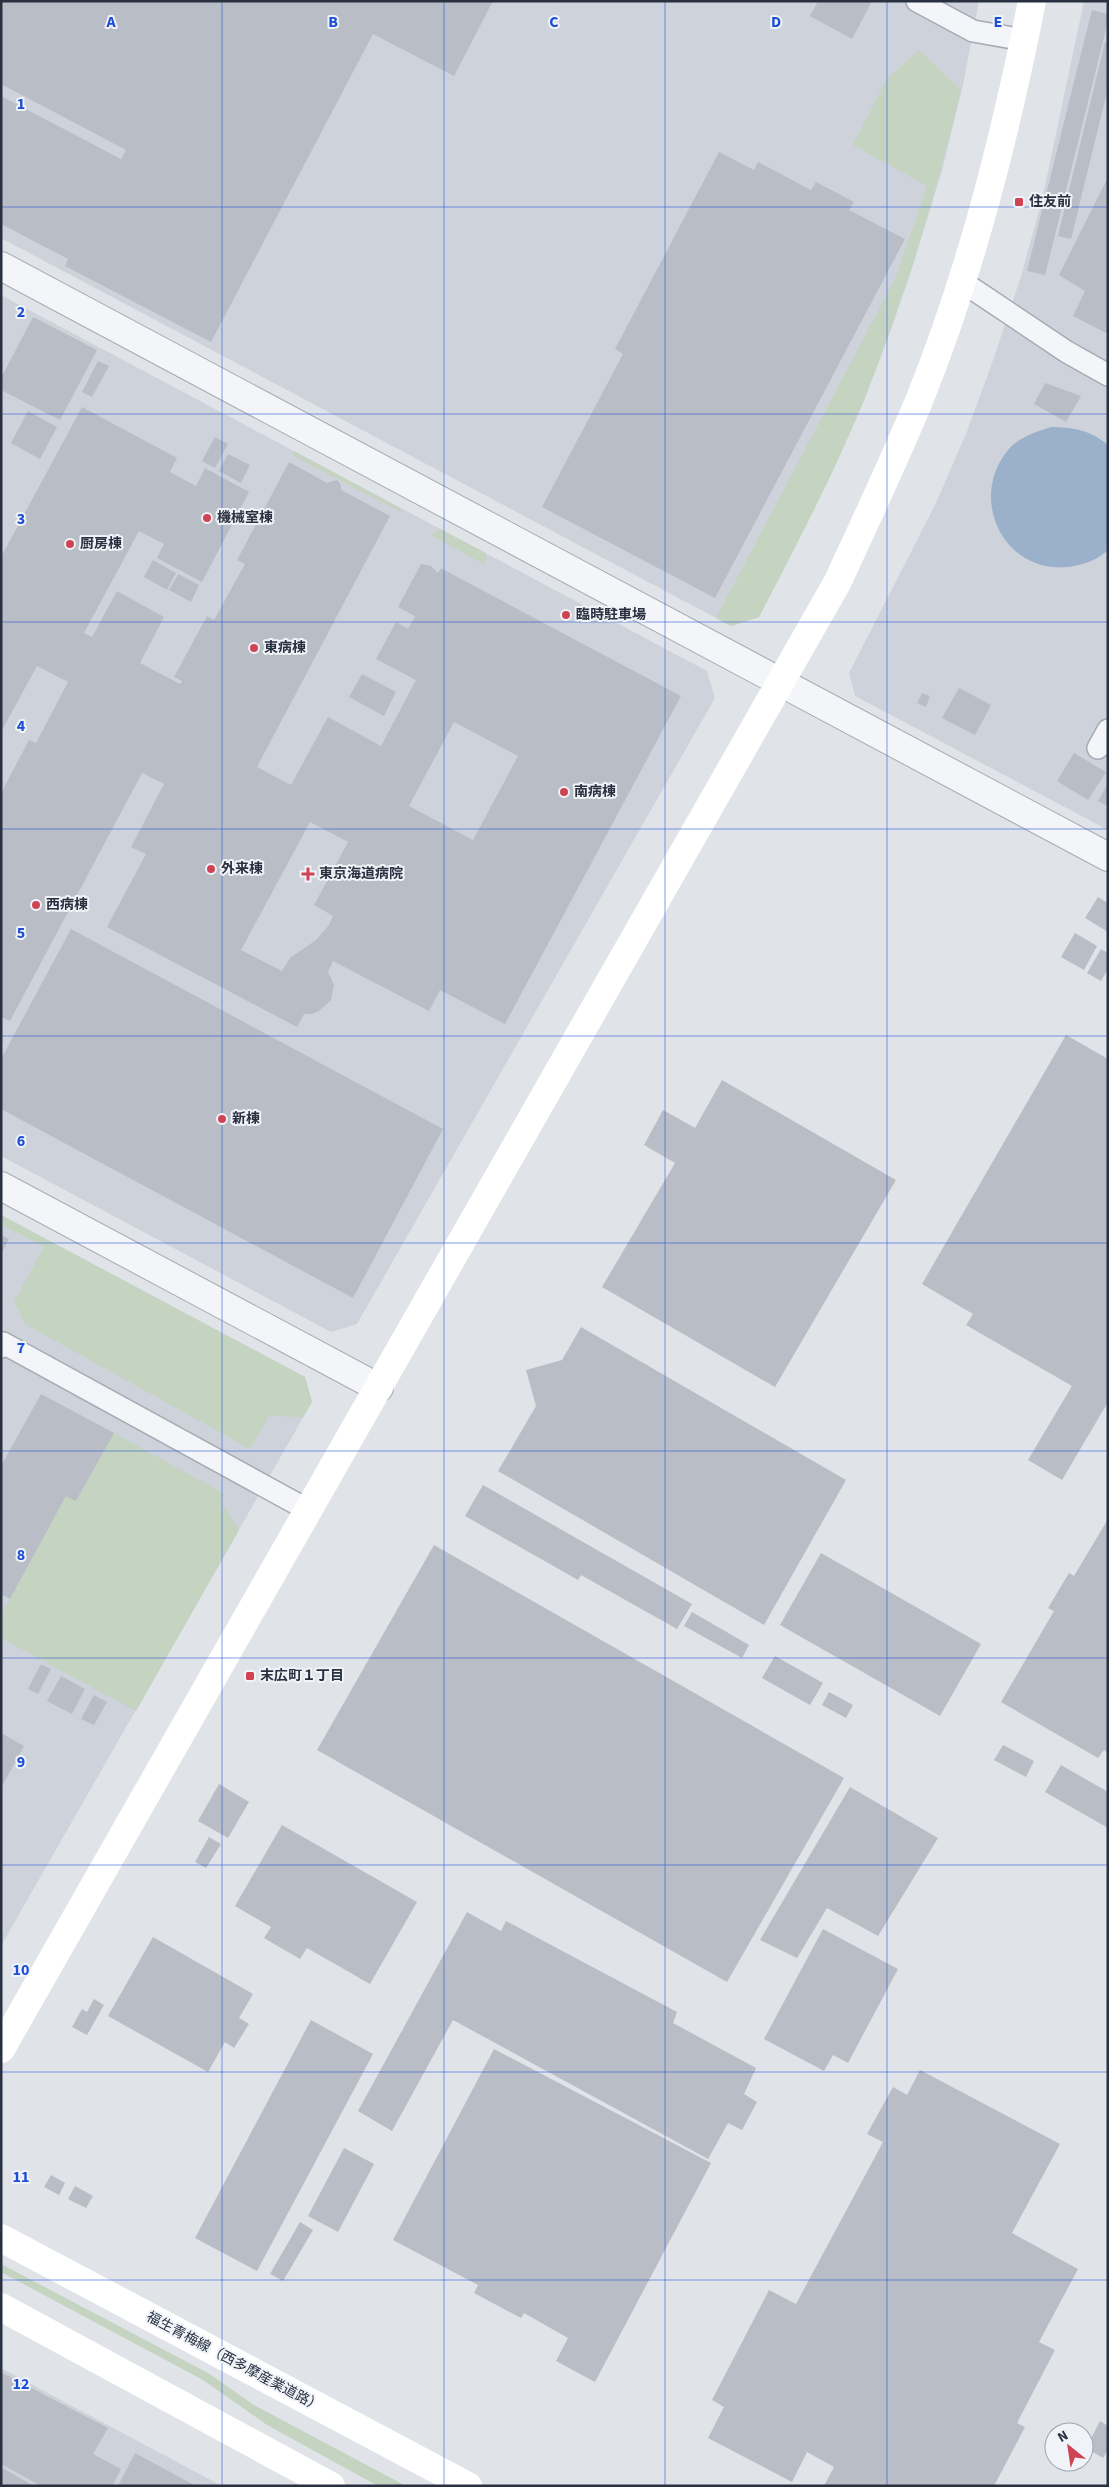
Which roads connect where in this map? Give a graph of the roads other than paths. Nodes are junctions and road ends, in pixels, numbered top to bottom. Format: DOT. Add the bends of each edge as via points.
graph roads {
  1 [pos="917,1"];
  2 [pos="1032,1"];
  3 [pos="1024,40"];
  4 [pos="1,266"];
  5 [pos="961,281"];
  6 [pos="1108,375"];
  7 [pos="781,682"];
  8 [pos="1108,857"];
  9 [pos="1,1186"];
  10 [pos="1,1347"];
  11 [pos="378,1388"];
  12 [pos="308,1510"];
  13 [pos="1,2049"];
  14 [pos="1,2238"];
  15 [pos="1,2308"];
  16 [pos="454,2483"];
  17 [pos="331,2486"];
  1 -- 3 [label="lane" via="973,31"];
  2 -- 3 [label="street"];
  3 -- 5 [label="street" via="988,192"];
  4 -- 7 [label="street"];
  5 -- 6 [label="lane" via="1067,352"];
  5 -- 7 [label="street" via="919,399 884,483 836,583"];
  7 -- 8 [label="street"];
  7 -- 11 [label="street"];
  9 -- 11 [label="street"];
  10 -- 12 [label="lane" via="3,1343"];
  11 -- 12 [label="street"];
  12 -- 13 [label="street"];
  14 -- 16 [label="street, 福生青梅線（西多摩産業道路）"];
  15 -- 17 [label="street"];
}
